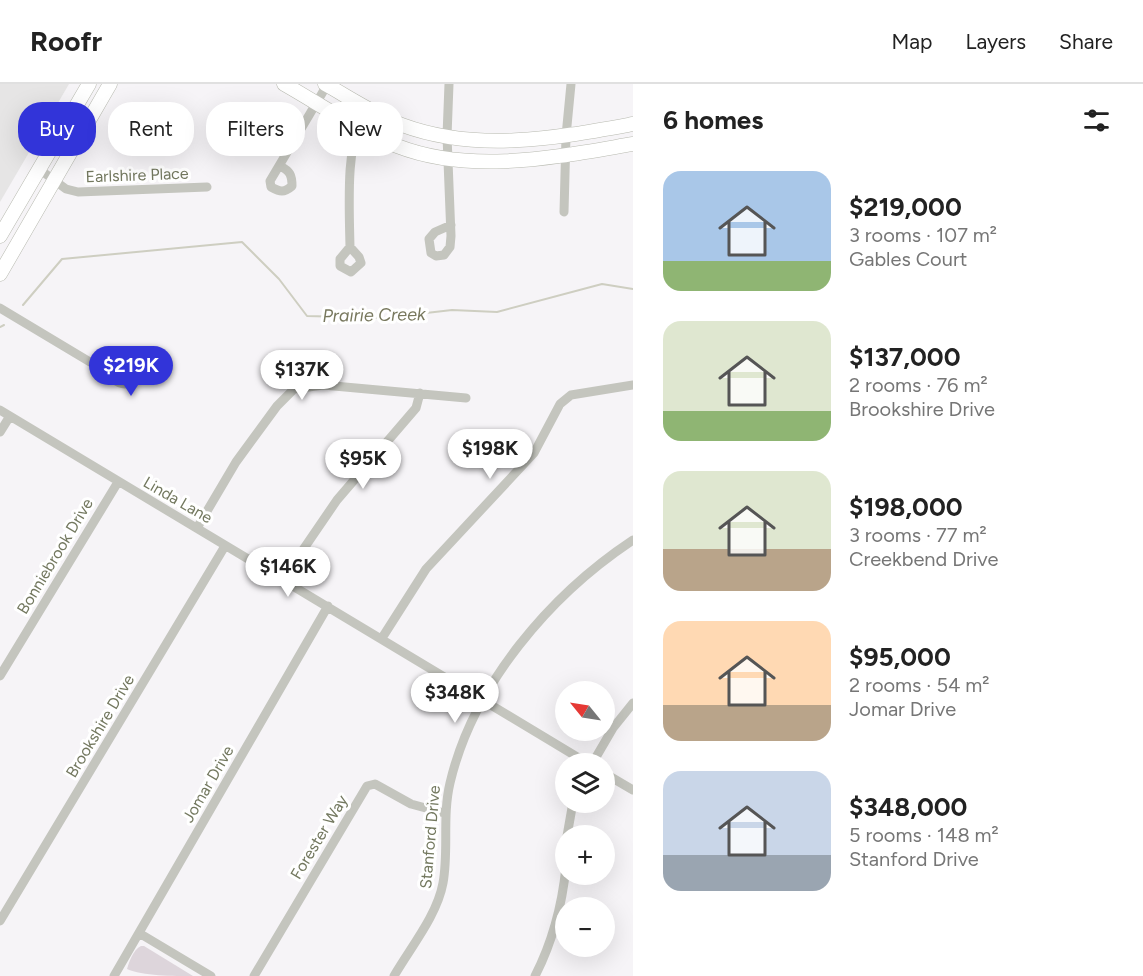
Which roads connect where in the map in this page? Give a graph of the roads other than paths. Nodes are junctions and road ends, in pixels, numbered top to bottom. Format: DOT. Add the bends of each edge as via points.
graph roads {
  1 [pos="89,84"];
  2 [pos="110,84"];
  3 [pos="284,84"];
  4 [pos="449,84"];
  5 [pos="571,84"];
  6 [pos="326,85"];
  7 [pos="316,102"];
  8 [pos="356,102"];
  9 [pos="633,124"];
  10 [pos="403,125"];
  11 [pos="447,136"];
  12 [pos="566,136"];
  13 [pos="633,144"];
  14 [pos="403,148"];
  15 [pos="353,156"];
  16 [pos="565,156"];
  17 [pos="448,157"];
  18 [pos="280,166"];
  19 [pos="39,169"];
  20 [pos="54,182"];
  21 [pos="207,187"];
  22 [pos="564,212"];
  23 [pos="451,225"];
  24 [pos="0,236"];
  25 [pos="350,247"];
  26 [pos="0,274"];
  27 [pos="0,308"];
  28 [pos="110,368"];
  29 [pos="633,385"];
  30 [pos="420,393"];
  31 [pos="466,398"];
  32 [pos="0,410"];
  33 [pos="10,416"];
  34 [pos="0,432"];
  35 [pos="118,482"];
  36 [pos="197,528"];
  37 [pos="633,540"];
  38 [pos="225,546"];
  39 [pos="283,579"];
  40 [pos="328,606"];
  41 [pos="382,638"];
  42 [pos="0,676"];
  43 [pos="484,700"];
  44 [pos="633,703"];
  45 [pos="572,753"];
  46 [pos="597,753"];
  47 [pos="615,779"];
  48 [pos="633,790"];
  49 [pos="444,813"];
  50 [pos="564,885"];
  51 [pos="0,921"];
  52 [pos="139,933"];
  53 [pos="114,976"];
  54 [pos="211,976"];
  55 [pos="254,976"];
  56 [pos="394,976"];
  57 [pos="535,976"];
  1 -- 19 [label="main road"];
  2 -- 20 [label="main road"];
  3 -- 7 [label="main road"];
  4 -- 11 [label="street"];
  5 -- 12 [label="street"];
  6 -- 7 [label="street"];
  6 -- 8 [label="main road"];
  7 -- 18 [label="street"];
  9 -- 12 [label="main road"];
  10 -- 11 [label="main road"];
  11 -- 12 [label="main road" via="477,141 524,141"];
  11 -- 17 [label="street"];
  12 -- 16 [label="street"];
  13 -- 16 [label="main road"];
  14 -- 17 [label="main road"];
  15 -- 25 [label="street"];
  16 -- 17 [label="main road" via="485,162"];
  16 -- 22 [label="street"];
  17 -- 23 [label="street"];
  19 -- 20 [label="street, Earlshire Place"];
  19 -- 24 [label="main road"];
  20 -- 21 [label="street, Earlshire Place" via="78,192"];
  20 -- 26 [label="main road"];
  27 -- 28 [label="street" via="90,362"];
  29 -- 41 [label="street" via="571,395 560,404 534,453 426,569"];
  30 -- 31 [label="street"];
  30 -- 36 [label="street" via="323,385 294,388 236,462"];
  30 -- 39 [label="street" via="416,408 337,500"];
  32 -- 33 [label="street, Linda Lane"];
  33 -- 34 [label="street"];
  33 -- 35 [label="street, Linda Lane"];
  35 -- 36 [label="street, Linda Lane"];
  35 -- 42 [label="street, Bonniebrook Drive"];
  36 -- 38 [label="street, Linda Lane"];
  37 -- 43 [label="street, Stanford Drive" via="583,577 543,617"];
  38 -- 39 [label="street, Linda Lane"];
  38 -- 51 [label="street, Brookshire Drive"];
  39 -- 40 [label="street, Linda Lane"];
  40 -- 41 [label="street, Linda Lane"];
  40 -- 52 [label="street, Jomar Drive"];
  41 -- 43 [label="street, Linda Lane"];
  43 -- 45 [label="street, Linda Lane"];
  43 -- 49 [label="street, Stanford Drive" via="460,746"];
  44 -- 46 [label="street"];
  47 -- 48 [label="street"];
  49 -- 55 [label="street, Forester Way" via="411,804 375,784 367,786"];
  49 -- 56 [label="street, Stanford Drive" via="444,869 439,900"];
  50 -- 57 [label="street" via="555,932"];
  52 -- 53 [label="street, Jomar Drive"];
  52 -- 54 [label="street"];
}
